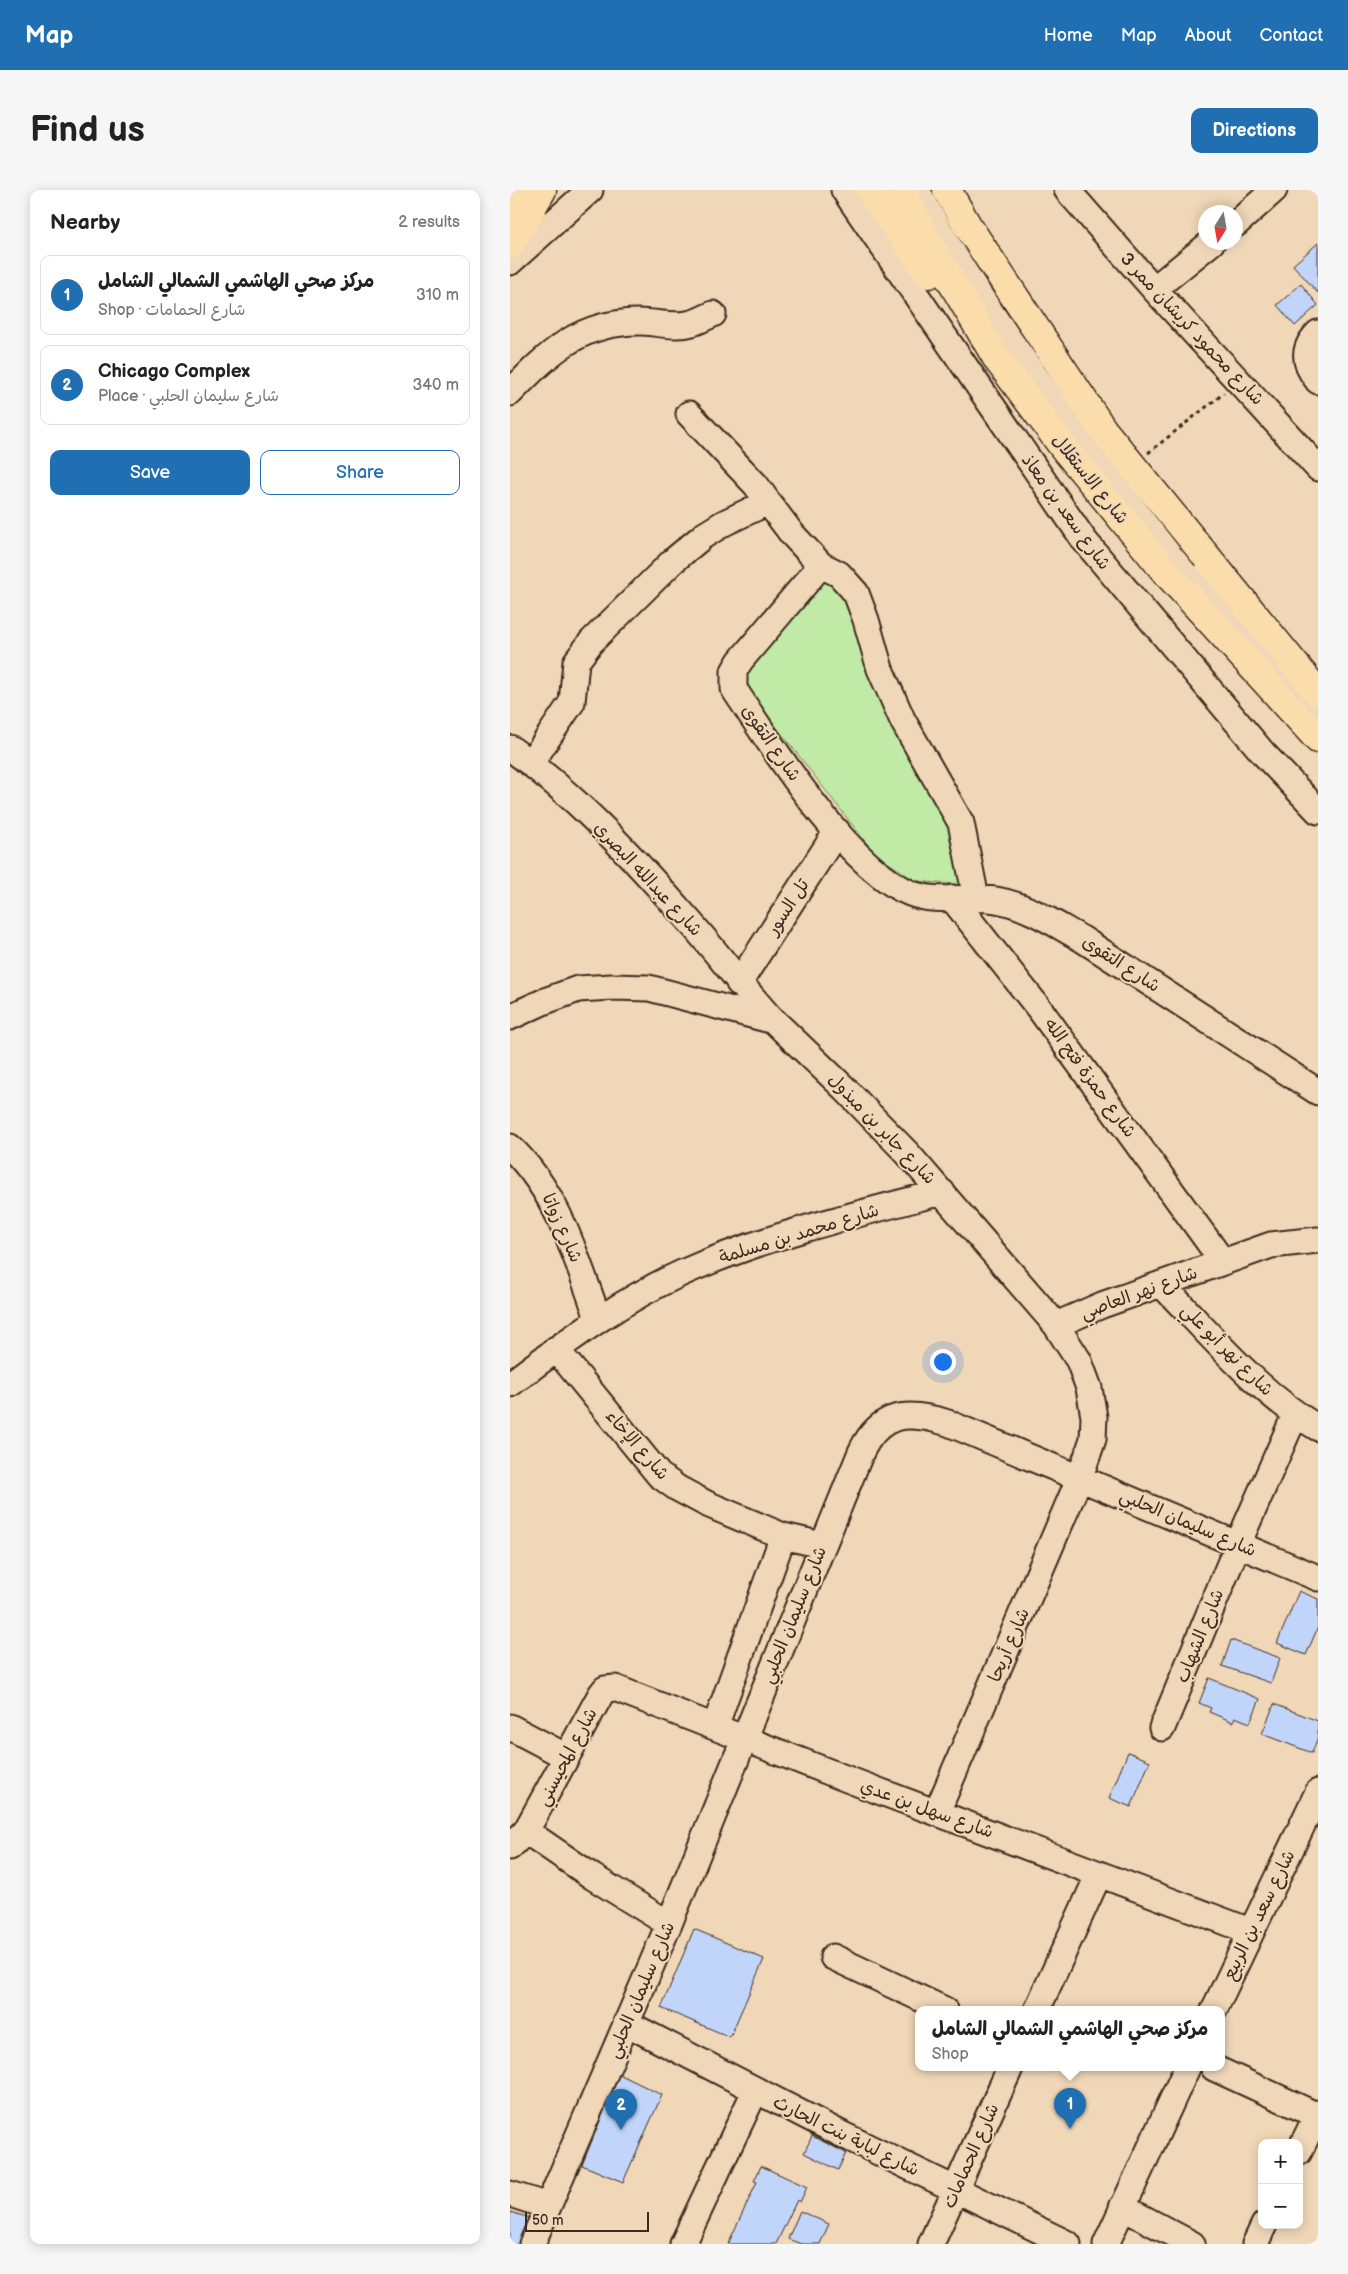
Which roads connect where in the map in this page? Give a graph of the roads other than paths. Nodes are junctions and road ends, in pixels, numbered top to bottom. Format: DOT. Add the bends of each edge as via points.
graph roads {
  1 [pos="518,190"];
  2 [pos="542,190"];
  3 [pos="590,190"];
  4 [pos="844,190"];
  5 [pos="869,190"];
  6 [pos="902,190"];
  7 [pos="917,190"];
  8 [pos="927,190"];
  9 [pos="947,190"];
  10 [pos="1067,190"];
  11 [pos="1274,190"];
  12 [pos="510,204"];
  13 [pos="1243,218"];
  14 [pos="510,245"];
  15 [pos="1202,250"];
  16 [pos="510,262"];
  17 [pos="1154,289"];
  18 [pos="713,314"];
  19 [pos="1318,333"];
  20 [pos="998,360"];
  21 [pos="1318,381"];
  22 [pos="510,393"];
  23 [pos="689,414"];
  24 [pos="1318,468"];
  25 [pos="768,502"];
  26 [pos="821,565"];
  27 [pos="1318,694"];
  28 [pos="1318,712"];
  29 [pos="1318,725"];
  30 [pos="1318,740"];
  31 [pos="510,748"];
  32 [pos="531,763"];
  33 [pos="1318,811"];
  34 [pos="837,831"];
  35 [pos="952,898"];
  36 [pos="976,898"];
  37 [pos="739,983"];
  38 [pos="510,1017"];
  39 [pos="774,1021"];
  40 [pos="1318,1092"];
  41 [pos="510,1146"];
  42 [pos="942,1192"];
  43 [pos="1318,1240"];
  44 [pos="1223,1262"];
  45 [pos="1161,1284"];
  46 [pos="598,1318"];
  47 [pos="1056,1325"];
  48 [pos="556,1350"];
  49 [pos="510,1384"];
  50 [pos="1295,1415"];
  51 [pos="1318,1428"];
  52 [pos="1080,1477"];
  53 [pos="783,1536"];
  54 [pos="1238,1544"];
  55 [pos="822,1545"];
  56 [pos="1318,1578"];
  57 [pos="605,1688"];
  58 [pos="510,1727"];
  59 [pos="715,1727"];
  60 [pos="1162,1728"];
  61 [pos="745,1738"];
  62 [pos="567,1757"];
  63 [pos="1318,1792"];
  64 [pos="937,1812"];
  65 [pos="518,1839"];
  66 [pos="1099,1874"];
  67 [pos="669,1924"];
  68 [pos="1250,1931"];
  69 [pos="833,1957"];
  70 [pos="936,2006"];
  71 [pos="1039,2006"];
  72 [pos="1216,2006"];
  73 [pos="626,2023"];
  74 [pos="1009,2071"];
  75 [pos="1186,2071"];
  76 [pos="1221,2071"];
  77 [pos="755,2090"];
  78 [pos="1318,2115"];
  79 [pos="1303,2144"];
  80 [pos="955,2189"];
  81 [pos="510,2194"];
  82 [pos="548,2206"];
  83 [pos="1122,2207"];
  84 [pos="1262,2229"];
  85 [pos="532,2244"];
  86 [pos="682,2244"];
  87 [pos="931,2244"];
  88 [pos="1068,2244"];
  89 [pos="1106,2244"];
  90 [pos="1192,2244"];
  91 [pos="1255,2244"];
  1 -- 12 [label="highway"];
  2 -- 14 [label="highway"];
  3 -- 16 [label="street"];
  4 -- 33 [label="street, شارع سعد بن معاذ" via="1084,540 1263,753"];
  5 -- 20 [label="highway" via="932,279"];
  6 -- 20 [label="highway, شارع الاستقلال" via="921,230"];
  7 -- 29 [label="street" via="976,292 1102,467 1196,588"];
  8 -- 28 [label="street" via="993,304 1071,412 1190,568"];
  9 -- 27 [label="highway" via="1103,430"];
  10 -- 17 [label="street, شارع محمود كريشان ممر 3"];
  11 -- 13 [label="street"];
  15 -- 17 [label="street"];
  17 -- 24 [label="street, شارع محمود كريشان ممر 3"];
  18 -- 22 [label="street" via="692,323 635,322 581,332 543,358"];
  19 -- 21 [label="street" via="1309,344 1306,358 1307,367"];
  20 -- 30 [label="highway, شارع الاستقلال" via="1064,448 1165,571"];
  23 -- 25 [label="street"];
  25 -- 26 [label="street"];
  25 -- 32 [label="street" via="703,536 591,642 576,662 572,702"];
  26 -- 34 [label="street, شارع التقوى" via="740,661 734,671 733,682 734,689 769,741"];
  26 -- 36 [label="street" via="839,574 856,593 880,670 903,721 961,824"];
  31 -- 32 [label="street, شارع عبدالله البصري"];
  32 -- 37 [label="street, شارع عبدالله البصري" via="634,860 684,914"];
  34 -- 35 [label="street, شارع التقوى" via="890,883 926,898"];
  34 -- 37 [label="street, تل السور"];
  35 -- 36 [label="street, شارع التقوى"];
  35 -- 44 [label="street, شارع حمزة فتح الله" via="1041,1011"];
  36 -- 40 [label="street, شارع التقوى" via="1019,906 1082,939"];
  37 -- 39 [label="street, شارع عبدالله البصري"];
  38 -- 39 [label="street, شارع جابر بن مبذول" via="578,989 612,987 648,988"];
  39 -- 42 [label="street, شارع جابر بن مبذول" via="875,1119"];
  41 -- 46 [label="street, شارع زواتا" via="538,1178 557,1210"];
  42 -- 46 [label="street, شارع محمد بن مسلمة" via="750,1245 680,1274"];
  42 -- 47 [label="street, شارع جابر بن مبذول"];
  43 -- 44 [label="street, شارع نهر العاصي" via="1271,1246"];
  44 -- 45 [label="street, شارع نهر العاصي"];
  45 -- 47 [label="street, شارع نهر العاصي"];
  45 -- 50 [label="street, شارع نهر أبو علي" via="1247,1372"];
  46 -- 48 [label="street, شارع محمد بن مسلمة"];
  47 -- 52 [label="street, شارع جابر بن مبذول" via="1079,1361 1089,1388 1094,1417 1093,1439"];
  48 -- 49 [label="street, شارع محمد بن مسلمة"];
  48 -- 53 [label="street, شارع الإخاء" via="659,1475 707,1504"];
  50 -- 51 [label="street, شارع نهر أبو علي"];
  50 -- 54 [label="street, شارع الشهاب"];
  52 -- 54 [label="street, شارع سليمان الحلبي"];
  52 -- 55 [label="street, شارع سليمان الحلبي" via="948,1423 929,1417 898,1416 886,1422 867,1440"];
  52 -- 64 [label="street, شارع أريحا"];
  53 -- 55 [label="street, شارع الإخاء"];
  53 -- 59 [label="street"];
  54 -- 56 [label="street, شارع سليمان الحلبي"];
  54 -- 60 [label="street, شارع الشهاب"];
  55 -- 61 [label="street, شارع سليمان الحلبي"];
  57 -- 59 [label="street, شارع سهل بن عدي" via="615,1688"];
  57 -- 62 [label="street, شارع المحيسني"];
  58 -- 62 [label="street"];
  59 -- 61 [label="street, شارع سهل بن عدي"];
  61 -- 64 [label="street, شارع سهل بن عدي"];
  61 -- 67 [label="street, شارع سليمان الحلبي"];
  62 -- 65 [label="street, شارع المحيسني"];
  63 -- 68 [label="street, شارع سعد بن الربيع"];
  64 -- 66 [label="street, شارع سهل بن عدي"];
  65 -- 67 [label="street" via="592,1877"];
  66 -- 68 [label="street, شارع سهل بن عدي"];
  66 -- 71 [label="street"];
  67 -- 73 [label="street, شارع سليمان الحلبي"];
  68 -- 72 [label="street, شارع سعد بن الربيع"];
  69 -- 70 [label="street"];
  73 -- 77 [label="street, شارع لبابة بنت الحارث"];
  73 -- 82 [label="street, شارع سليمان الحلبي"];
  74 -- 80 [label="street, شارع الحمامات"];
  75 -- 83 [label="street"];
  76 -- 78 [label="street"];
  77 -- 80 [label="street, شارع لبابة بنت الحارث"];
  77 -- 86 [label="street"];
  78 -- 79 [label="street"];
  80 -- 87 [label="street, شارع الحمامات"];
  80 -- 88 [label="street, شارع لبابة بنت الحارث"];
  81 -- 82 [label="street"];
  82 -- 85 [label="street, شارع سليمان الحلبي"];
  83 -- 89 [label="street"];
  83 -- 90 [label="street"];
  84 -- 91 [label="street"];
}
